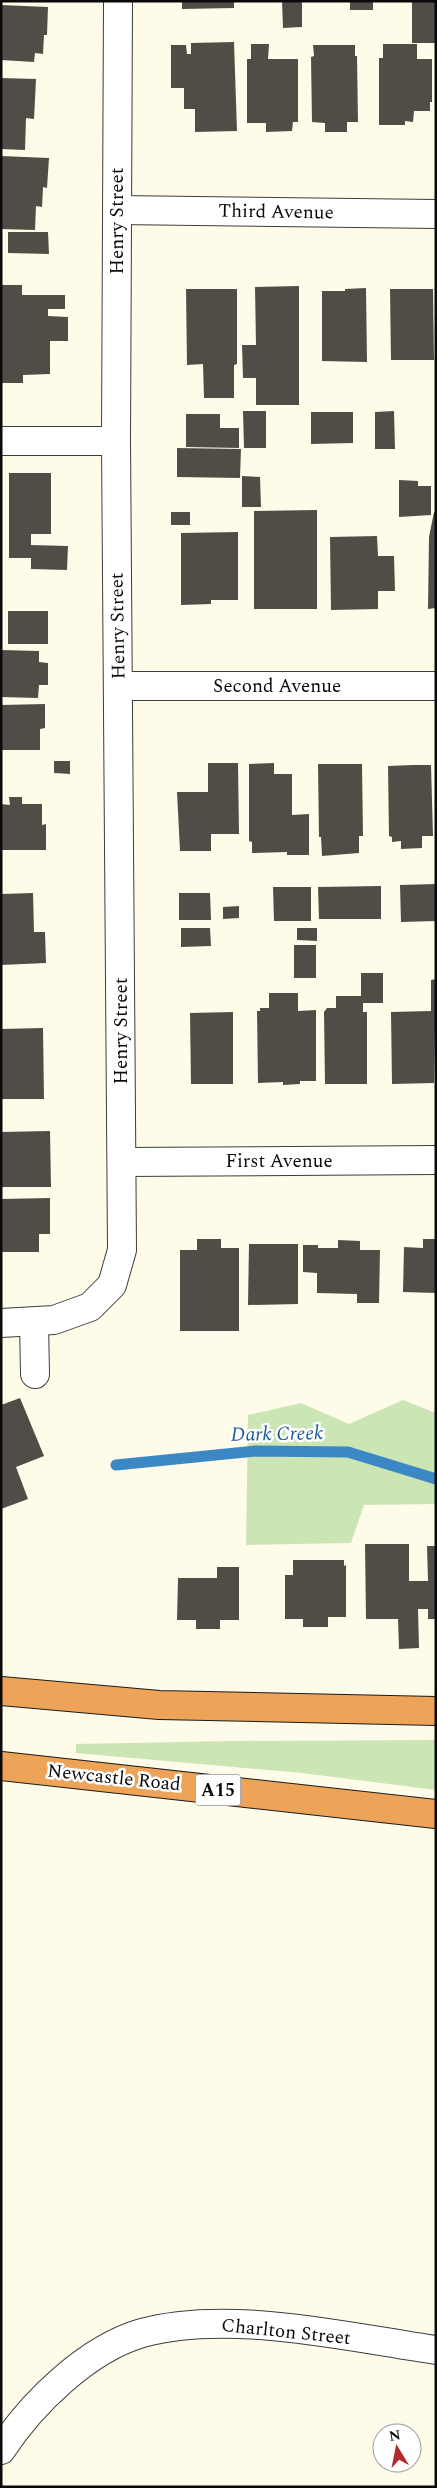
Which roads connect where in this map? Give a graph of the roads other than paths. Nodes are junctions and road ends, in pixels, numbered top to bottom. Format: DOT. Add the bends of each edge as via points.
graph roads {
  1 [pos="118,1"];
  2 [pos="117,210"];
  3 [pos="436,214"];
  4 [pos="1,441"];
  5 [pos="116,441"];
  6 [pos="118,686"];
  7 [pos="436,686"];
  8 [pos="436,1160"];
  9 [pos="122,1162"];
  10 [pos="34,1322"];
  11 [pos="1,1323"];
  12 [pos="35,1374"];
  13 [pos="1,1691"];
  14 [pos="436,1711"];
  15 [pos="1,1766"];
  16 [pos="436,1814"];
  17 [pos="436,2350"];
  18 [pos="1,2450"];
  1 -- 2 [label="street, Henry Street"];
  2 -- 3 [label="street, Third Avenue"];
  2 -- 5 [label="street, Henry Street"];
  4 -- 5 [label="street"];
  5 -- 6 [label="street, Henry Street"];
  6 -- 7 [label="street, Second Avenue"];
  6 -- 9 [label="street, Henry Street"];
  8 -- 9 [label="street, First Avenue"];
  9 -- 10 [label="street, Henry Street" via="122,1250 112,1285 90,1307 54,1320"];
  10 -- 11 [label="street, Henry Street"];
  10 -- 12 [label="street"];
  13 -- 14 [label="highway" via="168,1705"];
  15 -- 16 [label="highway, Newcastle Road / A15"];
  17 -- 18 [label="street, Charlton Street" via="269,2326 182,2326 141,2334 100,2352 65,2379 34,2406"];
}
